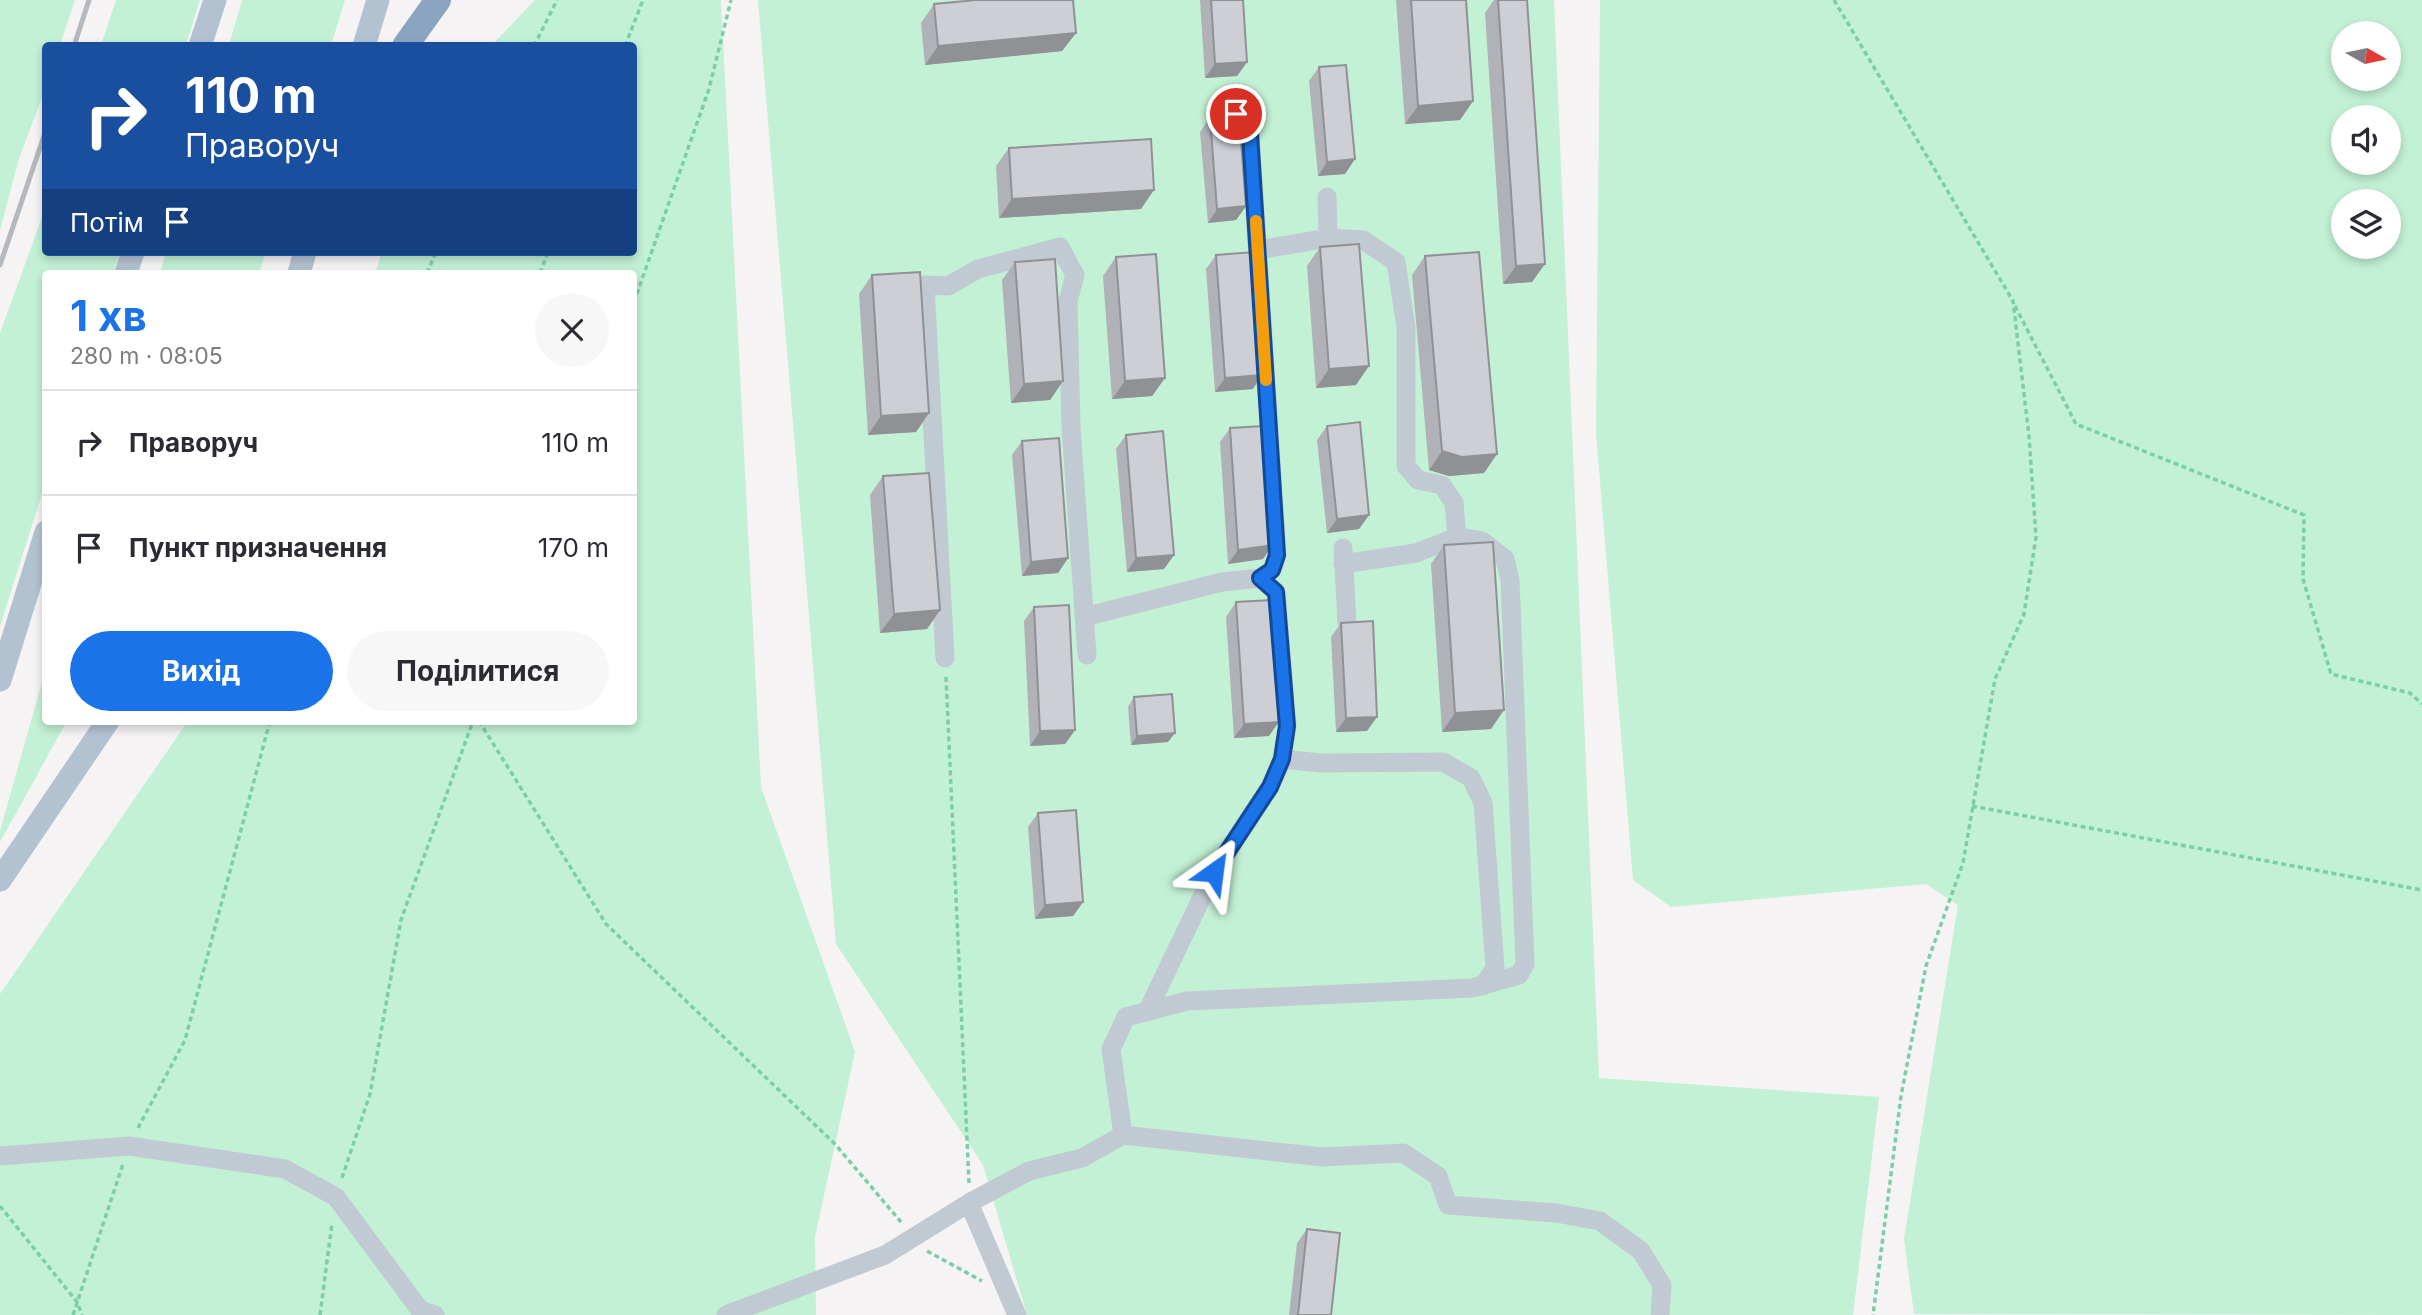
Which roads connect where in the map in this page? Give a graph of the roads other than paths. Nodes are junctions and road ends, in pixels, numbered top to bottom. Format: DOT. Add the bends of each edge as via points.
graph roads {
  1 [pos="215,0"];
  2 [pos="378,0"];
  3 [pos="438,0"];
  4 [pos="201,42"];
  5 [pos="365,42"];
  6 [pos="408,42"];
  7 [pos="1236,114"];
  8 [pos="1327,197"];
  9 [pos="1328,238"];
  10 [pos="1258,250"];
  11 [pos="1457,537"];
  12 [pos="42,545"];
  13 [pos="1260,578"];
  14 [pos="1084,617"];
  15 [pos="1347,623"];
  16 [pos="945,648"];
  17 [pos="1087,655"];
  18 [pos="0,680"];
  19 [pos="105,725"];
  20 [pos="1282,759"];
  21 [pos="0,880"];
  22 [pos="1483,986"];
  23 [pos="1147,1012"];
  24 [pos="1123,1135"];
  25 [pos="0,1156"];
  26 [pos="969,1203"];
  27 [pos="435,1315"];
  28 [pos="726,1315"];
  29 [pos="1017,1315"];
  30 [pos="1660,1315"];
  1 -- 4 [label="main road"];
  2 -- 5 [label="main road"];
  3 -- 6 [label="highway"];
  7 -- 10 [label="lane" via="1250,134"];
  8 -- 9 [label="lane"];
  9 -- 10 [label="lane"];
  9 -- 11 [label="lane" via="1363,240 1396,262 1406,327 1406,466 1418,480 1442,485 1454,503"];
  10 -- 13 [label="lane" via="1277,555 1272,570"];
  11 -- 15 [label="lane" via="1416,553 1343,556"];
  11 -- 22 [label="lane" via="1482,541 1505,559 1510,580 1525,964 1518,975"];
  12 -- 18 [label="main road"];
  13 -- 14 [label="lane" via="1222,582"];
  13 -- 20 [label="lane" via="1276,592 1287,726"];
  14 -- 16 [label="lane" via="1071,427 1068,301 1075,275 1060,247 978,269 948,286 925,285"];
  14 -- 17 [label="lane"];
  19 -- 21 [label="main road"];
  20 -- 22 [label="lane" via="1443,762 1471,778 1483,803 1494,968"];
  20 -- 23 [label="lane" via="1270,787 1214,872"];
  22 -- 23 [label="lane" via="1187,1001"];
  23 -- 24 [label="lane" via="1126,1017 1111,1049"];
  24 -- 26 [label="lane" via="1082,1158 1029,1171"];
  24 -- 30 [label="lane" via="1322,1157 1403,1153 1438,1176 1448,1205 1600,1221 1641,1251 1662,1285"];
  25 -- 27 [label="lane" via="129,1146 285,1169 336,1197 420,1310"];
  26 -- 28 [label="lane" via="885,1255"];
  26 -- 29 [label="lane"];
}
